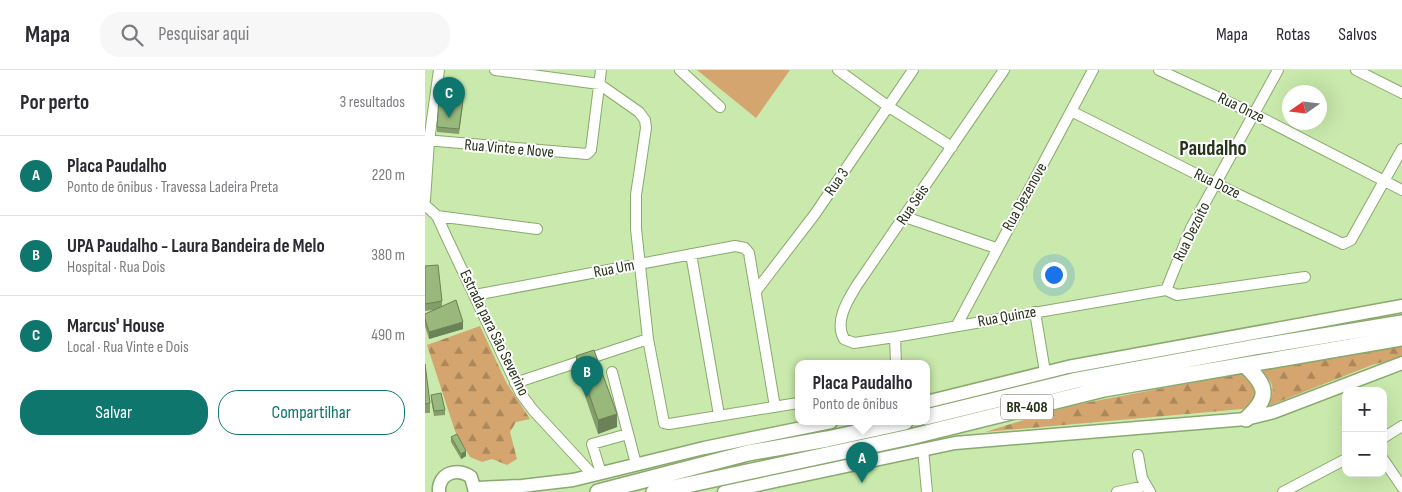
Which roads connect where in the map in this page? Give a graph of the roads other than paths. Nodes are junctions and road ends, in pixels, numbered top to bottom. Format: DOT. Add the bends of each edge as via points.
graph roads {
  1 [pos="439,70"];
  2 [pos="495,70"];
  3 [pos="601,70"];
  4 [pos="680,70"];
  5 [pos="838,70"];
  6 [pos="913,70"];
  7 [pos="1004,70"];
  8 [pos="1093,70"];
  9 [pos="1159,70"];
  10 [pos="1279,70"];
  11 [pos="1356,70"];
  12 [pos="599,84"];
  13 [pos="1402,93"];
  14 [pos="430,97"];
  15 [pos="720,107"];
  16 [pos="889,107"];
  17 [pos="1073,112"];
  18 [pos="1254,114"];
  19 [pos="427,140"];
  20 [pos="952,147"];
  21 [pos="1402,148"];
  22 [pos="1384,180"];
  23 [pos="1217,184"];
  24 [pos="1402,190"];
  25 [pos="425,200"];
  26 [pos="425,205"];
  27 [pos="437,216"];
  28 [pos="905,217"];
  29 [pos="537,229"];
  30 [pos="996,248"];
  31 [pos="691,254"];
  32 [pos="640,264"];
  33 [pos="1305,277"];
  34 [pos="1166,290"];
  35 [pos="756,291"];
  36 [pos="475,295"];
  37 [pos="1402,306"];
  38 [pos="1035,312"];
  39 [pos="1402,323"];
  40 [pos="957,325"];
  41 [pos="895,337"];
  42 [pos="648,338"];
  43 [pos="1402,338"];
  44 [pos="849,342"];
  45 [pos="896,360"];
  46 [pos="1402,363"];
  47 [pos="1245,365"];
  48 [pos="613,372"];
  49 [pos="1045,372"];
  50 [pos="515,383"];
  51 [pos="930,401"];
  52 [pos="795,404"];
  53 [pos="775,407"];
  54 [pos="719,416"];
  55 [pos="930,416"];
  56 [pos="1246,419"];
  57 [pos="816,425"];
  58 [pos="891,425"];
  59 [pos="1402,426"];
  60 [pos="628,434"];
  61 [pos="1387,435"];
  62 [pos="923,449"];
  63 [pos="1138,455"];
  64 [pos="1342,461"];
  65 [pos="636,464"];
  66 [pos="1387,465"];
  67 [pos="597,474"];
  68 [pos="1402,487"];
  69 [pos="753,488"];
  70 [pos="1147,489"];
  71 [pos="475,490"];
  72 [pos="439,492"];
  73 [pos="598,492"];
  74 [pos="654,492"];
  75 [pos="724,492"];
  76 [pos="927,492"];
  77 [pos="1117,492"];
  78 [pos="1283,492"];
  1 -- 14 [label="street"];
  2 -- 12 [label="street"];
  3 -- 12 [label="street"];
  4 -- 15 [label="street"];
  5 -- 16 [label="street"];
  6 -- 16 [label="street, Rua 3"];
  7 -- 20 [label="street, Rua Seis"];
  8 -- 17 [label="street, Rua Dezenove"];
  9 -- 18 [label="street, Rua Onze"];
  10 -- 18 [label="street, Rua Dezoito"];
  11 -- 13 [label="street"];
  12 -- 19 [label="street, Rua Vinte e Nove" via="589,154"];
  12 -- 32 [label="street" via="639,112 645,120 635,212"];
  14 -- 19 [label="street"];
  16 -- 20 [label="street"];
  16 -- 35 [label="street, Rua 3" via="815,214"];
  17 -- 23 [label="street, Rua Doze"];
  17 -- 30 [label="street, Rua Dezenove"];
  18 -- 22 [label="street, Rua Onze"];
  18 -- 23 [label="street, Rua Dezoito"];
  19 -- 25 [label="street"];
  20 -- 28 [label="street, Rua Seis"];
  21 -- 22 [label="street"];
  22 -- 23 [label="street, Rua Doze" via="1351,240 1345,244"];
  22 -- 24 [label="street, Rua Onze"];
  23 -- 34 [label="street, Rua Dezoito" via="1191,228"];
  26 -- 27 [label="street, Estrada para São Severino"];
  27 -- 29 [label="street"];
  27 -- 36 [label="street, Estrada para São Severino"];
  28 -- 30 [label="street"];
  28 -- 44 [label="street, Rua Seis" via="857,285 845,308 841,334"];
  30 -- 40 [label="street, Rua Dezenove"];
  31 -- 32 [label="street, Rua Um"];
  31 -- 35 [label="street, Rua Um" via="739,246 749,254"];
  31 -- 54 [label="street"];
  32 -- 36 [label="street, Rua Um"];
  32 -- 42 [label="street"];
  33 -- 34 [label="street, Rua Quinze" via="1177,295"];
  34 -- 38 [label="street, Rua Quinze"];
  35 -- 53 [label="street"];
  36 -- 50 [label="street, Estrada para São Severino"];
  37 -- 49 [label="main road"];
  38 -- 40 [label="street, Rua Quinze"];
  38 -- 49 [label="street"];
  39 -- 55 [label="highway, BR-408" via="1255,346 1077,380"];
  40 -- 41 [label="street, Rua Quinze"];
  41 -- 44 [label="street, Rua Quinze"];
  41 -- 45 [label="street"];
  42 -- 50 [label="street"];
  42 -- 54 [label="street" via="665,424"];
  43 -- 47 [label="highway, BR-408"];
  46 -- 56 [label="main road" via="1274,412"];
  47 -- 56 [label="highway" via="1261,381 1263,394 1258,408"];
  47 -- 74 [label="highway, BR-408" via="1105,389 910,437"];
  48 -- 60 [label="street"];
  49 -- 51 [label="main road"];
  50 -- 67 [label="street, Estrada para São Severino" via="533,410"];
  52 -- 53 [label="street"];
  53 -- 54 [label="street"];
  56 -- 62 [label="main road" via="987,439"];
  57 -- 65 [label="main road"];
  58 -- 73 [label="highway" via="748,453"];
  59 -- 61 [label="street"];
  60 -- 65 [label="street"];
  60 -- 67 [label="street" via="592,444"];
  62 -- 69 [label="main road"];
  62 -- 76 [label="street"];
  63 -- 70 [label="street"];
  64 -- 78 [label="street"];
  65 -- 67 [label="main road"];
  66 -- 68 [label="street"];
  67 -- 71 [label="main road" via="550,483"];
  69 -- 75 [label="main road"];
  70 -- 77 [label="street"];
  71 -- 72 [label="main road" via="471,477 455,471 444,477"];
}
